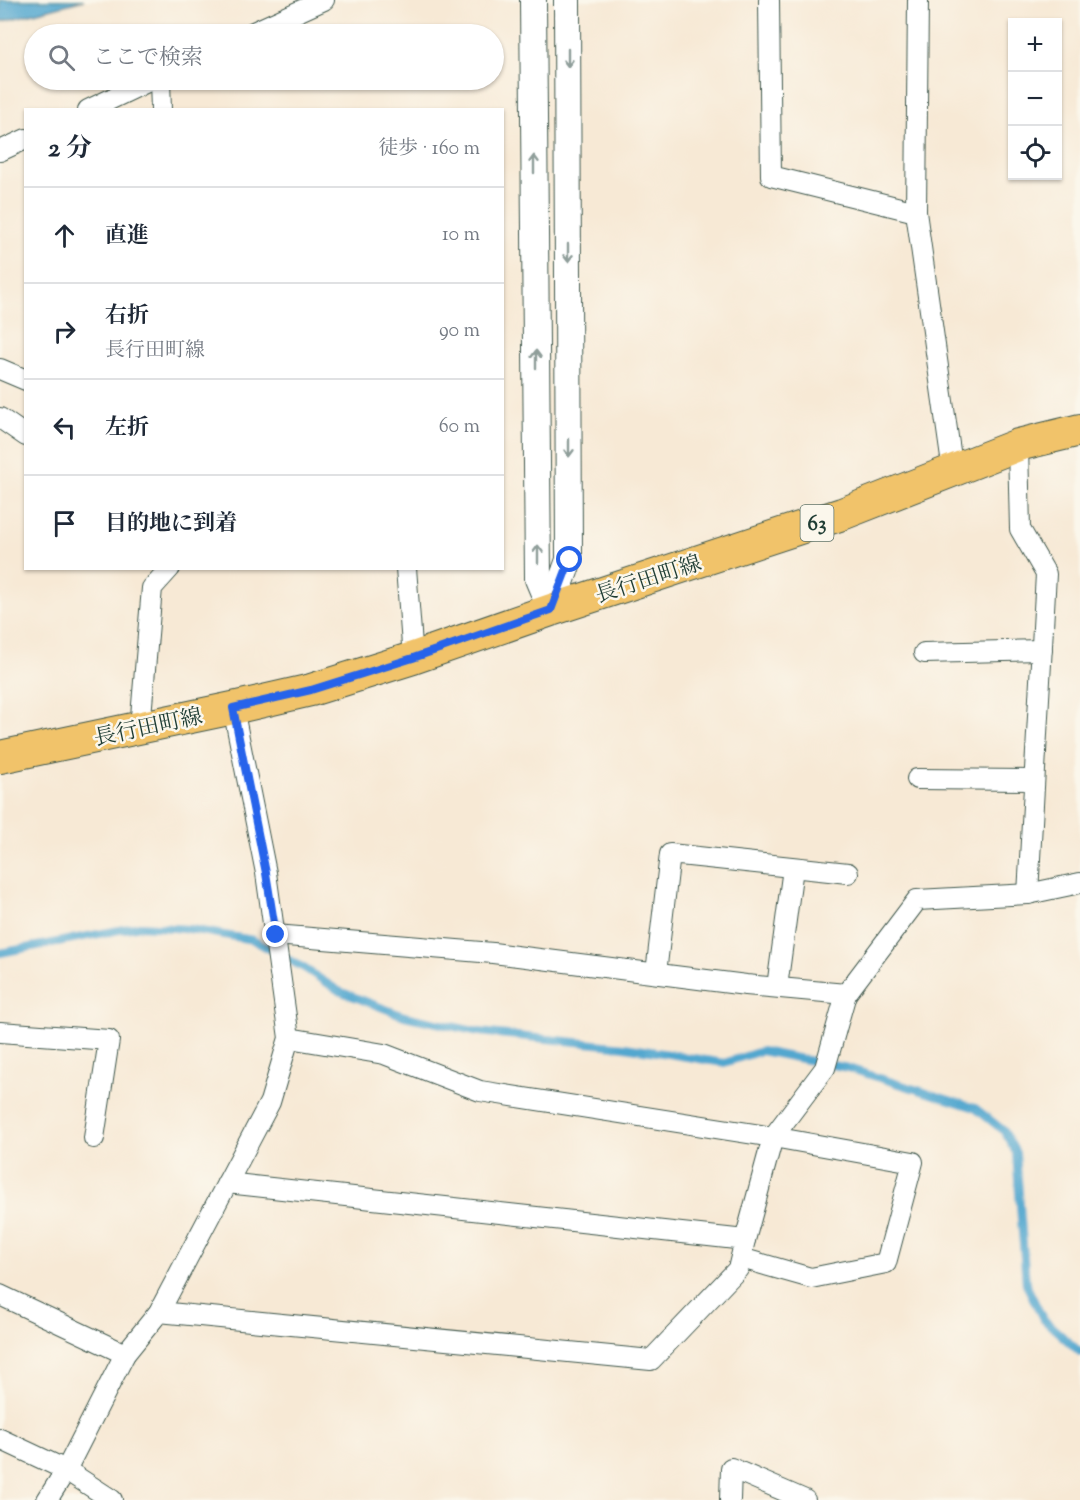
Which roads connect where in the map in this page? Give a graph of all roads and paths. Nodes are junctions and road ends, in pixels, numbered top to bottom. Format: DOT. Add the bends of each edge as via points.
graph roads {
  1 [pos="324,0"];
  2 [pos="533,0"];
  3 [pos="567,0"];
  4 [pos="769,0"];
  5 [pos="918,0"];
  6 [pos="271,24"];
  7 [pos="130,90"];
  8 [pos="160,90"];
  9 [pos="92,108"];
  10 [pos="161,108"];
  11 [pos="24,140"];
  12 [pos="0,151"];
  13 [pos="916,212"];
  14 [pos="0,369"];
  15 [pos="24,379"];
  16 [pos="0,418"];
  17 [pos="1080,430"];
  18 [pos="24,434"];
  19 [pos="1018,445"];
  20 [pos="953,472"];
  21 [pos="168,570"];
  22 [pos="406,570"];
  23 [pos="551,610"];
  24 [pos="1042,650"];
  25 [pos="924,653"];
  26 [pos="413,658"];
  27 [pos="233,708"];
  28 [pos="140,728"];
  29 [pos="0,757"];
  30 [pos="917,779"];
  31 [pos="1034,780"];
  32 [pos="793,868"];
  33 [pos="848,873"];
  34 [pos="1080,883"];
  35 [pos="1028,894"];
  36 [pos="276,935"];
  37 [pos="656,973"];
  38 [pos="777,987"];
  39 [pos="846,994"];
  40 [pos="0,1032"];
  41 [pos="289,1038"];
  42 [pos="773,1137"];
  43 [pos="94,1138"];
  44 [pos="227,1183"];
  45 [pos="743,1249"];
  46 [pos="0,1295"];
  47 [pos="159,1312"];
  48 [pos="125,1354"];
  49 [pos="0,1438"];
  50 [pos="66,1470"];
  51 [pos="47,1500"];
  52 [pos="112,1500"];
  53 [pos="730,1500"];
  54 [pos="806,1500"];
  1 -- 6 [label="street"];
  23 -- 2 [label="street, one-way" via="538,579"];
  3 -- 23 [label="street, one-way" via="570,560"];
  4 -- 13 [label="street" via="771,176"];
  5 -- 13 [label="street"];
  7 -- 9 [label="street"];
  8 -- 10 [label="street"];
  11 -- 12 [label="street"];
  13 -- 20 [label="street"];
  14 -- 15 [label="street"];
  16 -- 18 [label="street"];
  17 -- 19 [label="main road, 長行田町線 / 63"];
  19 -- 20 [label="main road, 長行田町線 / 63"];
  19 -- 24 [label="street" via="1020,529 1046,574"];
  20 -- 23 [label="main road, 長行田町線 / 63" via="842,514"];
  21 -- 28 [label="street" via="152,588"];
  22 -- 26 [label="street"];
  23 -- 26 [label="main road, 長行田町線 / 63"];
  24 -- 25 [label="street"];
  24 -- 31 [label="street"];
  26 -- 27 [label="main road, 長行田町線 / 63" via="311,690"];
  27 -- 28 [label="main road, 長行田町線 / 63"];
  27 -- 36 [label="street"];
  28 -- 29 [label="main road, 長行田町線 / 63"];
  30 -- 31 [label="street"];
  31 -- 35 [label="street"];
  32 -- 33 [label="street"];
  32 -- 37 [label="street" via="670,854"];
  32 -- 38 [label="street"];
  34 -- 35 [label="street"];
  35 -- 39 [label="street" via="917,900"];
  36 -- 37 [label="street" via="493,953"];
  36 -- 41 [label="street"];
  37 -- 38 [label="street"];
  38 -- 39 [label="street"];
  39 -- 42 [label="street" via="825,1068"];
  40 -- 43 [label="street" via="109,1040"];
  41 -- 42 [label="street" via="384,1054 480,1091"];
  41 -- 44 [label="street" via="270,1102"];
  42 -- 45 [label="street"];
  42 -- 45 [label="street" via="913,1162 886,1263 811,1278"];
  44 -- 45 [label="street"];
  44 -- 47 [label="street"];
  45 -- 47 [label="street" via="738,1269 651,1360"];
  46 -- 48 [label="street"];
  47 -- 48 [label="street"];
  48 -- 50 [label="street"];
  49 -- 50 [label="street"];
  50 -- 51 [label="street"];
  50 -- 52 [label="street"];
  53 -- 54 [label="street" via="731,1468"];
}
